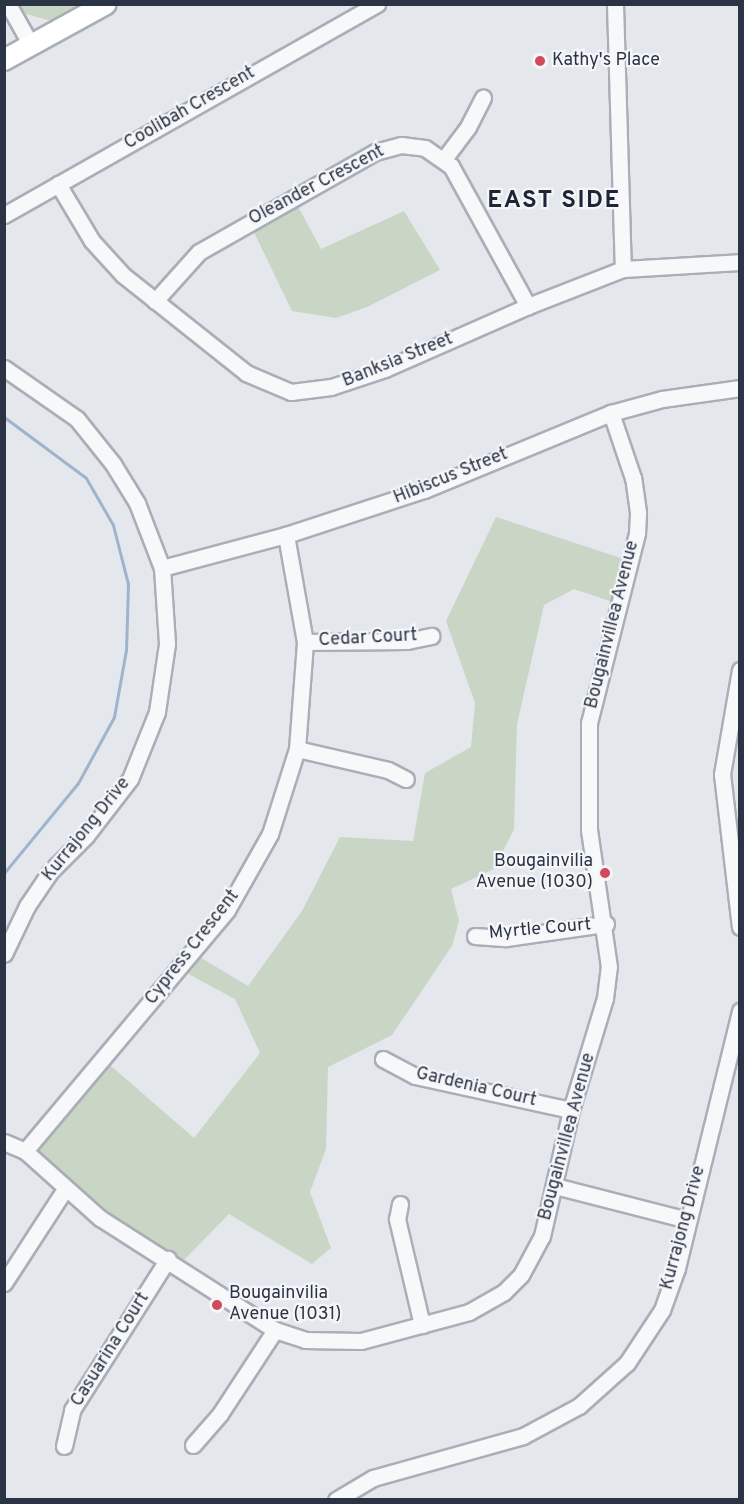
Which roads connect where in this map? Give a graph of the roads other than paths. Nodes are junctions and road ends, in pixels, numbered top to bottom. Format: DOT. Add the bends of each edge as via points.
graph roads {
  1 [pos="8,4"];
  2 [pos="106,4"];
  3 [pos="377,4"];
  4 [pos="615,4"];
  5 [pos="31,45"];
  6 [pos="4,60"];
  7 [pos="483,98"];
  8 [pos="444,159"];
  9 [pos="58,184"];
  10 [pos="4,215"];
  11 [pos="740,262"];
  12 [pos="623,269"];
  13 [pos="155,301"];
  14 [pos="528,306"];
  15 [pos="4,368"];
  16 [pos="740,388"];
  17 [pos="611,413"];
  18 [pos="286,535"];
  19 [pos="162,568"];
  20 [pos="431,636"];
  21 [pos="305,642"];
  22 [pos="740,670"];
  23 [pos="297,749"];
  24 [pos="406,779"];
  25 [pos="606,924"];
  26 [pos="740,927"];
  27 [pos="475,936"];
  28 [pos="4,954"];
  29 [pos="740,1011"];
  30 [pos="383,1059"];
  31 [pos="571,1110"];
  32 [pos="4,1142"];
  33 [pos="25,1151"];
  34 [pos="555,1186"];
  35 [pos="64,1189"];
  36 [pos="400,1204"];
  37 [pos="687,1220"];
  38 [pos="168,1259"];
  39 [pos="4,1283"];
  40 [pos="422,1325"];
  41 [pos="276,1330"];
  42 [pos="193,1444"];
  43 [pos="64,1446"];
  44 [pos="336,1500"];
  1 -- 5 [label="street"];
  2 -- 5 [label="main road"];
  3 -- 9 [label="street, Coolibah Crescent"];
  4 -- 12 [label="street"];
  5 -- 6 [label="main road"];
  7 -- 8 [label="street"];
  8 -- 13 [label="street, Oleander Crescent" via="415,146 391,146 375,152 199,252"];
  8 -- 14 [label="street"];
  9 -- 10 [label="street, Coolibah Crescent"];
  9 -- 13 [label="street, Banksia Street" via="92,241 123,275"];
  11 -- 12 [label="street, Banksia Street"];
  12 -- 14 [label="street, Banksia Street"];
  13 -- 14 [label="street, Banksia Street" via="246,373 291,392 331,387 385,369"];
  15 -- 19 [label="street, Kurrajong Drive" via="52,398 97,442 137,503"];
  16 -- 17 [label="street, Hibiscus Street" via="662,399"];
  17 -- 18 [label="street, Hibiscus Street" via="424,490"];
  17 -- 25 [label="street, Bougainvillea Avenue" via="633,478 638,512 635,543 589,723 590,830"];
  18 -- 19 [label="street, Hibiscus Street"];
  18 -- 21 [label="street, Cypress Crescent"];
  19 -- 28 [label="street, Kurrajong Drive" via="167,644 157,712 145,746 130,779 110,807 50,872 27,906"];
  20 -- 21 [label="street, Cedar Court" via="407,641"];
  21 -- 23 [label="street, Cypress Crescent"];
  22 -- 26 [label="street" via="722,774"];
  23 -- 24 [label="street" via="388,770"];
  23 -- 33 [label="street, Cypress Crescent" via="270,834 227,910"];
  25 -- 27 [label="street, Myrtle Court" via="506,938"];
  25 -- 31 [label="street, Bougainvillea Avenue" via="609,967 605,998"];
  29 -- 37 [label="street, Kurrajong Drive"];
  30 -- 31 [label="street, Gardenia Court" via="415,1076"];
  31 -- 34 [label="street, Bougainvillea Avenue"];
  32 -- 33 [label="street, Bougainvillea Avenue"];
  33 -- 35 [label="street, Bougainvillea Avenue"];
  34 -- 37 [label="street"];
  34 -- 40 [label="street, Bougainvillea Avenue" via="532,1258 504,1292 469,1312"];
  35 -- 38 [label="street, Bougainvillea Avenue" via="100,1218"];
  35 -- 39 [label="street"];
  36 -- 40 [label="street" via="397,1219"];
  37 -- 44 [label="street, Kurrajong Drive" via="677,1268 662,1310 644,1340 603,1387 579,1406 523,1436 373,1478"];
  38 -- 41 [label="street, Bougainvillea Avenue"];
  38 -- 43 [label="street, Casuarina Court" via="72,1410"];
  40 -- 41 [label="street, Bougainvillea Avenue" via="334,1343 305,1340"];
  41 -- 42 [label="street" via="220,1414"];
}
